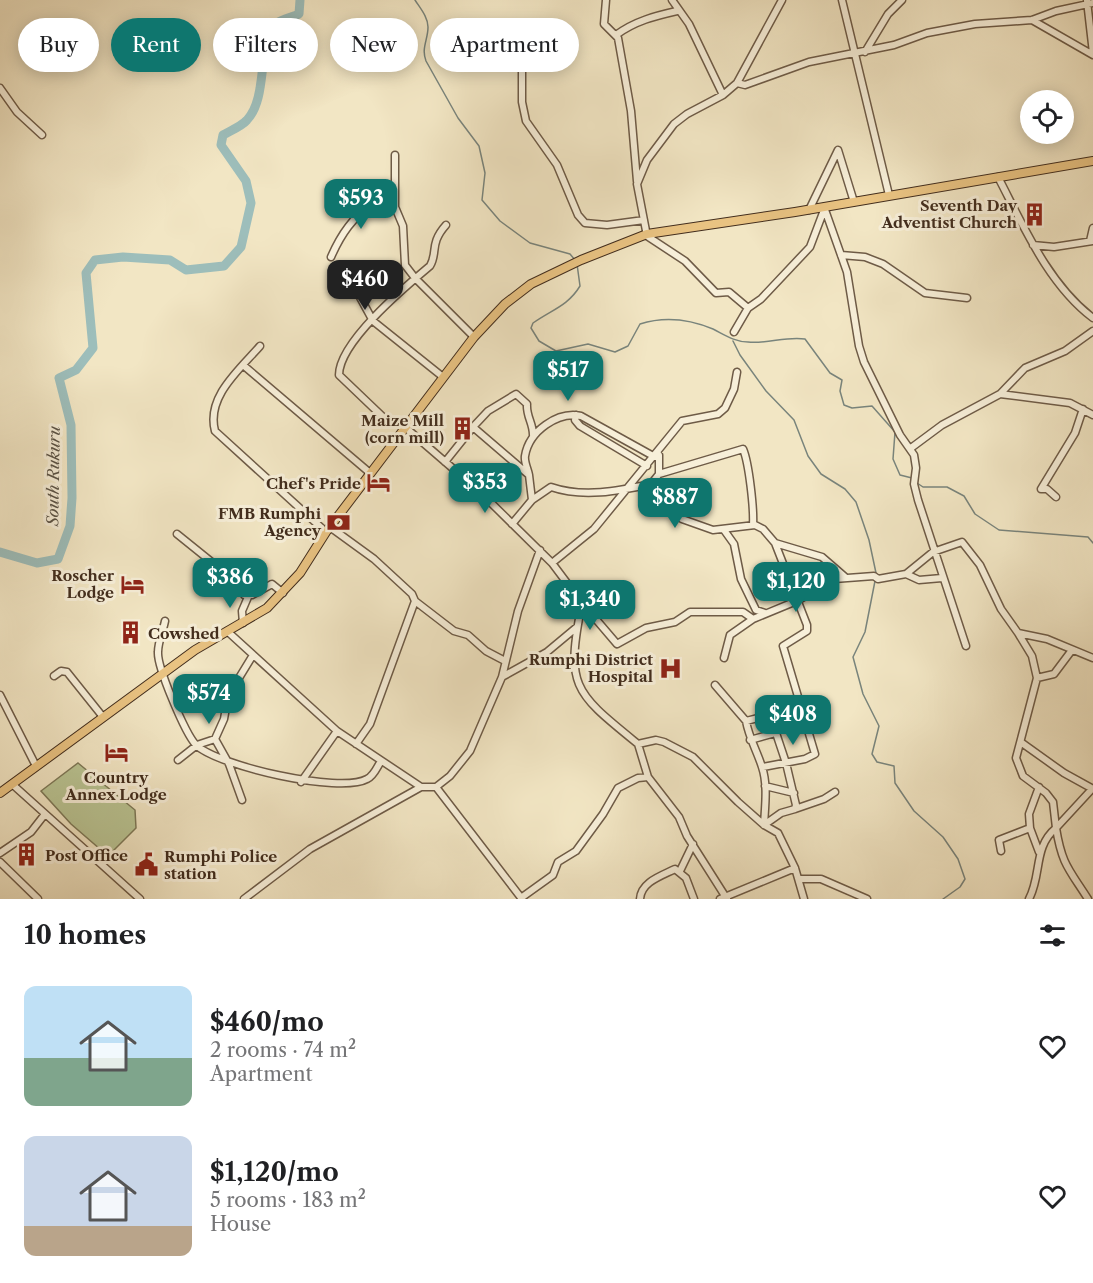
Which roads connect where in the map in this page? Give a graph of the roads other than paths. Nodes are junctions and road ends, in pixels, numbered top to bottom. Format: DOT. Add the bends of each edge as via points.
graph roads {
  1 [pos="606,0"];
  2 [pos="672,0"];
  3 [pos="782,0"];
  4 [pos="842,0"];
  5 [pos="902,0"];
  6 [pos="1089,2"];
  7 [pos="677,11"];
  8 [pos="1032,20"];
  9 [pos="616,35"];
  10 [pos="865,52"];
  11 [pos="1093,54"];
  12 [pos="855,55"];
  13 [pos="522,72"];
  14 [pos="737,83"];
  15 [pos="0,88"];
  16 [pos="723,95"];
  17 [pos="42,135"];
  18 [pos="395,155"];
  19 [pos="1093,161"];
  20 [pos="998,177"];
  21 [pos="637,184"];
  22 [pos="890,195"];
  23 [pos="854,202"];
  24 [pos="395,207"];
  25 [pos="824,208"];
  26 [pos="809,210"];
  27 [pos="644,220"];
  28 [pos="446,225"];
  29 [pos="1093,228"];
  30 [pos="647,234"];
  31 [pos="1092,241"];
  32 [pos="1033,245"];
  33 [pos="841,255"];
  34 [pos="331,257"];
  35 [pos="349,277"];
  36 [pos="415,278"];
  37 [pos="967,298"];
  38 [pos="748,308"];
  39 [pos="1093,318"];
  40 [pos="373,321"];
  41 [pos="1093,331"];
  42 [pos="734,332"];
  43 [pos="474,337"];
  44 [pos="260,346"];
  45 [pos="243,365"];
  46 [pos="737,372"];
  47 [pos="443,377"];
  48 [pos="1000,394"];
  49 [pos="1083,409"];
  50 [pos="576,415"];
  51 [pos="1093,415"];
  52 [pos="473,427"];
  53 [pos="406,428"];
  54 [pos="532,438"];
  55 [pos="910,448"];
  56 [pos="655,457"];
  57 [pos="445,462"];
  58 [pos="647,466"];
  59 [pos="370,473"];
  60 [pos="659,474"];
  61 [pos="529,475"];
  62 [pos="651,484"];
  63 [pos="624,491"];
  64 [pos="1056,497"];
  65 [pos="532,500"];
  66 [pos="512,524"];
  67 [pos="753,525"];
  68 [pos="328,529"];
  69 [pos="724,530"];
  70 [pos="177,534"];
  71 [pos="775,543"];
  72 [pos="540,550"];
  73 [pos="933,552"];
  74 [pos="552,563"];
  75 [pos="906,574"];
  76 [pos="845,577"];
  77 [pos="942,578"];
  78 [pos="283,593"];
  79 [pos="248,597"];
  80 [pos="799,600"];
  81 [pos="416,601"];
  82 [pos="582,603"];
  83 [pos="765,613"];
  84 [pos="753,619"];
  85 [pos="165,621"];
  86 [pos="243,623"];
  87 [pos="578,627"];
  88 [pos="227,631"];
  89 [pos="1018,633"];
  90 [pos="966,646"];
  91 [pos="1072,650"];
  92 [pos="253,655"];
  93 [pos="724,658"];
  94 [pos="1093,658"];
  95 [pos="506,661"];
  96 [pos="164,672"];
  97 [pos="54,676"];
  98 [pos="502,677"];
  99 [pos="1037,678"];
  100 [pos="715,685"];
  101 [pos="0,695"];
  102 [pos="799,704"];
  103 [pos="770,715"];
  104 [pos="103,717"];
  105 [pos="746,721"];
  106 [pos="337,731"];
  107 [pos="775,733"];
  108 [pos="215,739"];
  109 [pos="750,740"];
  110 [pos="1022,743"];
  111 [pos="356,744"];
  112 [pos="638,744"];
  113 [pos="197,745"];
  114 [pos="226,759"];
  115 [pos="178,760"];
  116 [pos="381,761"];
  117 [pos="786,763"];
  118 [pos="36,766"];
  119 [pos="763,767"];
  120 [pos="648,777"];
  121 [pos="301,782"];
  122 [pos="12,784"];
  123 [pos="765,786"];
  124 [pos="421,787"];
  125 [pos="436,787"];
  126 [pos="1039,787"];
  127 [pos="1093,789"];
  128 [pos="835,792"];
  129 [pos="0,793"];
  130 [pos="794,793"];
  131 [pos="242,800"];
  132 [pos="795,809"];
  133 [pos="45,814"];
  134 [pos="764,825"];
  135 [pos="1030,828"];
  136 [pos="1056,828"];
  137 [pos="693,844"];
  138 [pos="1001,850"];
  139 [pos="1039,853"];
  140 [pos="0,854"];
  141 [pos="0,862"];
  142 [pos="795,868"];
  143 [pos="680,871"];
  144 [pos="799,879"];
  145 [pos="1093,896"];
  146 [pos="522,898"];
  147 [pos="724,898"];
  148 [pos="38,899"];
  149 [pos="140,899"];
  150 [pos="244,899"];
  151 [pos="640,899"];
  152 [pos="694,899"];
  153 [pos="804,899"];
  154 [pos="867,899"];
  155 [pos="1029,899"];
  156 [pos="1088,899"];
  1 -- 9 [label="street" via="604,24"];
  2 -- 7 [label="street"];
  3 -- 14 [label="street"];
  4 -- 12 [label="street"];
  5 -- 10 [label="street" via="888,14"];
  6 -- 8 [label="street"];
  6 -- 11 [label="street"];
  7 -- 9 [label="street" via="651,17"];
  7 -- 16 [label="street" via="689,24"];
  8 -- 10 [label="street" via="954,27"];
  8 -- 11 [label="street"];
  9 -- 21 [label="street" via="631,111"];
  10 -- 12 [label="street"];
  12 -- 14 [label="street" via="809,62 745,85"];
  12 -- 22 [label="street"];
  13 -- 27 [label="street" via="526,121 557,165 578,215 585,223 607,225"];
  14 -- 16 [label="street"];
  15 -- 17 [label="street" via="17,112"];
  16 -- 21 [label="street" via="675,124 647,159"];
  18 -- 24 [label="street"];
  19 -- 20 [label="main road"];
  20 -- 22 [label="main road"];
  20 -- 32 [label="street"];
  21 -- 27 [label="street"];
  22 -- 23 [label="main road"];
  23 -- 25 [label="main road"];
  23 -- 26 [label="street" via="838,150"];
  24 -- 34 [label="street" via="374,202 363,210 342,233"];
  24 -- 36 [label="street" via="403,226 405,265"];
  25 -- 26 [label="main road"];
  25 -- 33 [label="street"];
  25 -- 38 [label="street" via="810,247"];
  26 -- 30 [label="main road"];
  27 -- 30 [label="street"];
  28 -- 36 [label="street" via="433,244 433,261"];
  29 -- 31 [label="street"];
  30 -- 38 [label="street" via="685,261 717,293 729,292"];
  30 -- 43 [label="main road" via="531,284 505,304"];
  31 -- 32 [label="street" via="1054,247"];
  32 -- 39 [label="street" via="1068,294"];
  33 -- 37 [label="street" via="884,264 925,293"];
  33 -- 55 [label="street" via="864,362"];
  35 -- 40 [label="street"];
  36 -- 40 [label="street"];
  36 -- 43 [label="street"];
  38 -- 42 [label="street"];
  40 -- 47 [label="street"];
  40 -- 53 [label="street" via="353,340 339,363 339,375 384,418"];
  41 -- 48 [label="street" via="1065,351 1016,374"];
  43 -- 47 [label="main road"];
  44 -- 45 [label="street"];
  45 -- 59 [label="street"];
  45 -- 68 [label="street" via="214,406 215,431"];
  46 -- 56 [label="street" via="725,408 718,414 682,421"];
  47 -- 53 [label="main road"];
  48 -- 49 [label="street" via="1053,400"];
  48 -- 55 [label="street" via="942,425"];
  49 -- 51 [label="street"];
  49 -- 64 [label="street" via="1075,433 1041,489"];
  50 -- 54 [label="street" via="558,417"];
  50 -- 56 [label="street"];
  50 -- 58 [label="street" via="580,426"];
  52 -- 54 [label="street" via="488,411 516,394 527,404"];
  52 -- 57 [label="street"];
  52 -- 61 [label="street"];
  53 -- 57 [label="street"];
  53 -- 59 [label="main road"];
  54 -- 61 [label="street" via="525,457"];
  55 -- 73 [label="street"];
  56 -- 58 [label="street"];
  56 -- 60 [label="street" via="659,455"];
  57 -- 66 [label="street"];
  58 -- 63 [label="street"];
  59 -- 68 [label="main road"];
  60 -- 62 [label="street"];
  60 -- 67 [label="street" via="743,448 754,501"];
  61 -- 65 [label="street"];
  62 -- 63 [label="street"];
  62 -- 69 [label="street" via="667,510 706,529"];
  63 -- 65 [label="street" via="569,493 551,487"];
  63 -- 74 [label="street" via="594,529"];
  65 -- 66 [label="street"];
  66 -- 72 [label="street"];
  67 -- 69 [label="street"];
  67 -- 71 [label="street" via="763,529"];
  68 -- 78 [label="main road"];
  68 -- 81 [label="street" via="374,559"];
  69 -- 83 [label="street" via="734,544 741,579 756,610"];
  70 -- 79 [label="street" via="239,584"];
  71 -- 76 [label="street" via="822,557"];
  71 -- 80 [label="street"];
  72 -- 74 [label="street"];
  72 -- 95 [label="street" via="518,610"];
  73 -- 75 [label="street"];
  73 -- 77 [label="street"];
  73 -- 89 [label="street" via="962,542 981,565 1001,609"];
  74 -- 82 [label="street"];
  75 -- 76 [label="street"];
  75 -- 77 [label="street" via="919,580"];
  76 -- 80 [label="street" via="826,583"];
  77 -- 90 [label="street"];
  78 -- 79 [label="street" via="273,584"];
  78 -- 86 [label="main road"];
  79 -- 86 [label="street" via="242,611"];
  80 -- 83 [label="street"];
  80 -- 102 [label="street" via="807,631 783,646"];
  81 -- 95 [label="street" via="454,631 468,635 486,651"];
  81 -- 111 [label="street" via="370,724"];
  82 -- 84 [label="street" via="617,644 646,628 675,622 690,612 743,612"];
  82 -- 87 [label="street"];
  83 -- 84 [label="street"];
  84 -- 93 [label="street" via="730,635"];
  85 -- 96 [label="street" via="157,653"];
  86 -- 88 [label="main road"];
  87 -- 98 [label="street" via="547,652"];
  87 -- 112 [label="street" via="575,676 588,701"];
  88 -- 92 [label="street"];
  88 -- 96 [label="main road"];
  89 -- 91 [label="street"];
  89 -- 99 [label="street" via="1032,656"];
  91 -- 94 [label="street"];
  91 -- 99 [label="street" via="1054,674"];
  92 -- 106 [label="street"];
  92 -- 108 [label="street" via="228,696"];
  95 -- 98 [label="street"];
  96 -- 104 [label="main road"];
  96 -- 113 [label="street" via="176,708"];
  97 -- 104 [label="street" via="67,672"];
  98 -- 125 [label="street" via="470,751"];
  99 -- 110 [label="street"];
  100 -- 105 [label="street"];
  101 -- 118 [label="street"];
  102 -- 103 [label="street"];
  102 -- 117 [label="street" via="815,754"];
  103 -- 105 [label="street"];
  103 -- 107 [label="street"];
  104 -- 118 [label="main road"];
  105 -- 109 [label="street"];
  106 -- 111 [label="street"];
  106 -- 121 [label="street"];
  107 -- 109 [label="street"];
  107 -- 117 [label="street"];
  108 -- 113 [label="street"];
  108 -- 114 [label="street"];
  109 -- 119 [label="street"];
  110 -- 126 [label="street" via="1016,758 1023,776"];
  110 -- 127 [label="street"];
  111 -- 116 [label="street"];
  112 -- 120 [label="street"];
  112 -- 134 [label="street" via="656,740 693,757"];
  113 -- 114 [label="street"];
  113 -- 115 [label="street"];
  114 -- 121 [label="street"];
  114 -- 131 [label="street"];
  116 -- 121 [label="street" via="371,777 361,782"];
  116 -- 124 [label="street"];
  117 -- 119 [label="street"];
  117 -- 130 [label="street"];
  118 -- 122 [label="main road"];
  119 -- 123 [label="street"];
  120 -- 137 [label="street" via="675,811"];
  120 -- 146 [label="street" via="618,788 576,851 558,862 553,875"];
  122 -- 129 [label="main road"];
  122 -- 133 [label="street"];
  123 -- 130 [label="street"];
  123 -- 134 [label="street"];
  124 -- 125 [label="street"];
  124 -- 150 [label="street" via="310,849"];
  125 -- 146 [label="street"];
  126 -- 135 [label="street" via="1029,814"];
  126 -- 136 [label="street" via="1053,802"];
  127 -- 136 [label="street"];
  128 -- 132 [label="street"];
  130 -- 132 [label="street"];
  132 -- 134 [label="street"];
  133 -- 140 [label="street" via="31,832"];
  133 -- 149 [label="street"];
  134 -- 142 [label="street" via="782,837"];
  135 -- 138 [label="street" via="999,840"];
  135 -- 139 [label="street"];
  136 -- 139 [label="street"];
  136 -- 156 [label="street" via="1060,855"];
  137 -- 143 [label="street"];
  137 -- 147 [label="street"];
  139 -- 155 [label="street" via="1038,878"];
  141 -- 148 [label="street"];
  142 -- 144 [label="street"];
  142 -- 147 [label="street"];
  143 -- 151 [label="street" via="675,869 646,884"];
  143 -- 152 [label="street"];
  144 -- 153 [label="street"];
  144 -- 154 [label="street" via="821,879"];
  145 -- 156 [label="street"];
}
